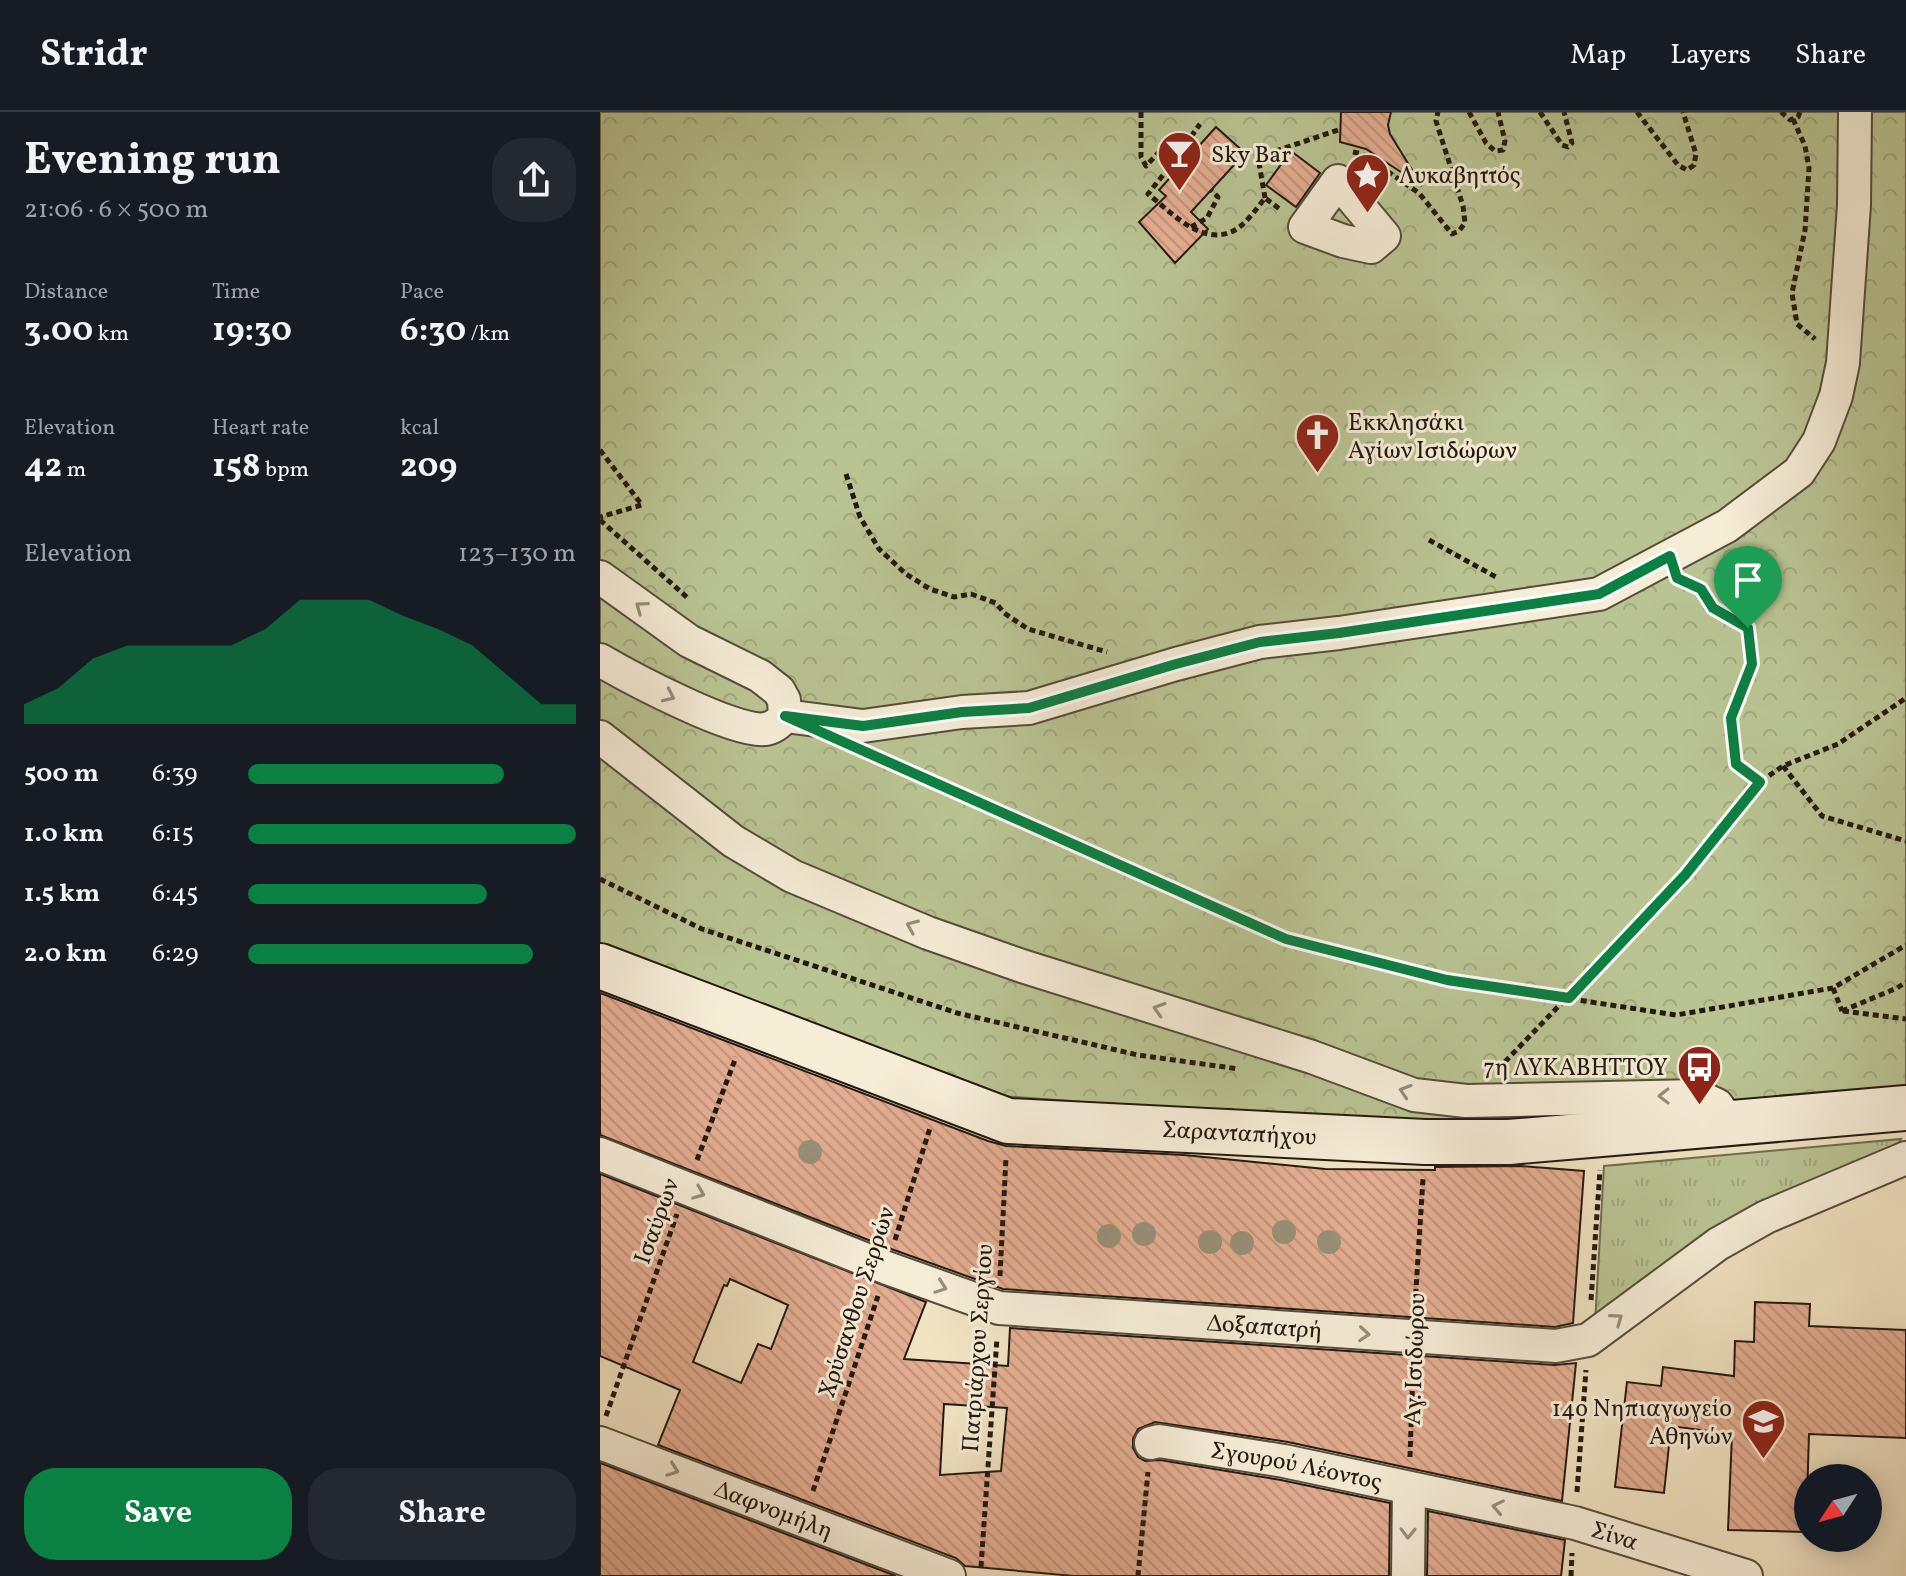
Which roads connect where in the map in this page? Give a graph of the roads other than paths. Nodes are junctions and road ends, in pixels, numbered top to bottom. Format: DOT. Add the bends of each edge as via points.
graph roads {
  1 [pos="1855,112"];
  2 [pos="600,577"];
  3 [pos="600,660"];
  4 [pos="785,716"];
  5 [pos="600,737"];
  6 [pos="600,966"];
  7 [pos="1906,1108"];
  8 [pos="1730,1124"];
  9 [pos="600,1154"];
  10 [pos="1906,1158"];
  11 [pos="602,1430"];
  12 [pos="1151,1443"];
  13 [pos="1409,1489"];
  14 [pos="1575,1523"];
  15 [pos="949,1576"];
  16 [pos="1408,1576"];
  17 [pos="1746,1576"];
  1 -- 4 [label="street" via="1854,205 1836,396 1819,441 1799,472 1727,526 1599,594 1260,642 1029,708 863,726"];
  4 -- 2 [label="street, one-way" via="779,691 760,676 679,635"];
  3 -- 4 [label="street, one-way" via="743,726 765,729"];
  8 -- 5 [label="street, one-way" via="1717,1105 1697,1096 1466,1101 1414,1095 1312,1057 1022,966 792,876 733,841"];
  6 -- 8 [label="street, Σαρανταπήχου" via="1008,1121 1425,1142 1509,1142"];
  7 -- 8 [label="street, Σαρανταπήχου"];
  9 -- 10 [label="street, Δοξαπατρή, one-way" via="999,1308 1556,1346 1588,1340 1718,1244 1766,1217"];
  11 -- 15 [label="street, Δαφνομήλη, one-way"];
  12 -- 13 [label="street, Σγουρού Λέοντος" via="1284,1461"];
  14 -- 13 [label="street, Σγουρού Λέοντος, one-way"];
  13 -- 16 [label="street, one-way"];
  14 -- 17 [label="street, Σίνα"];
}
